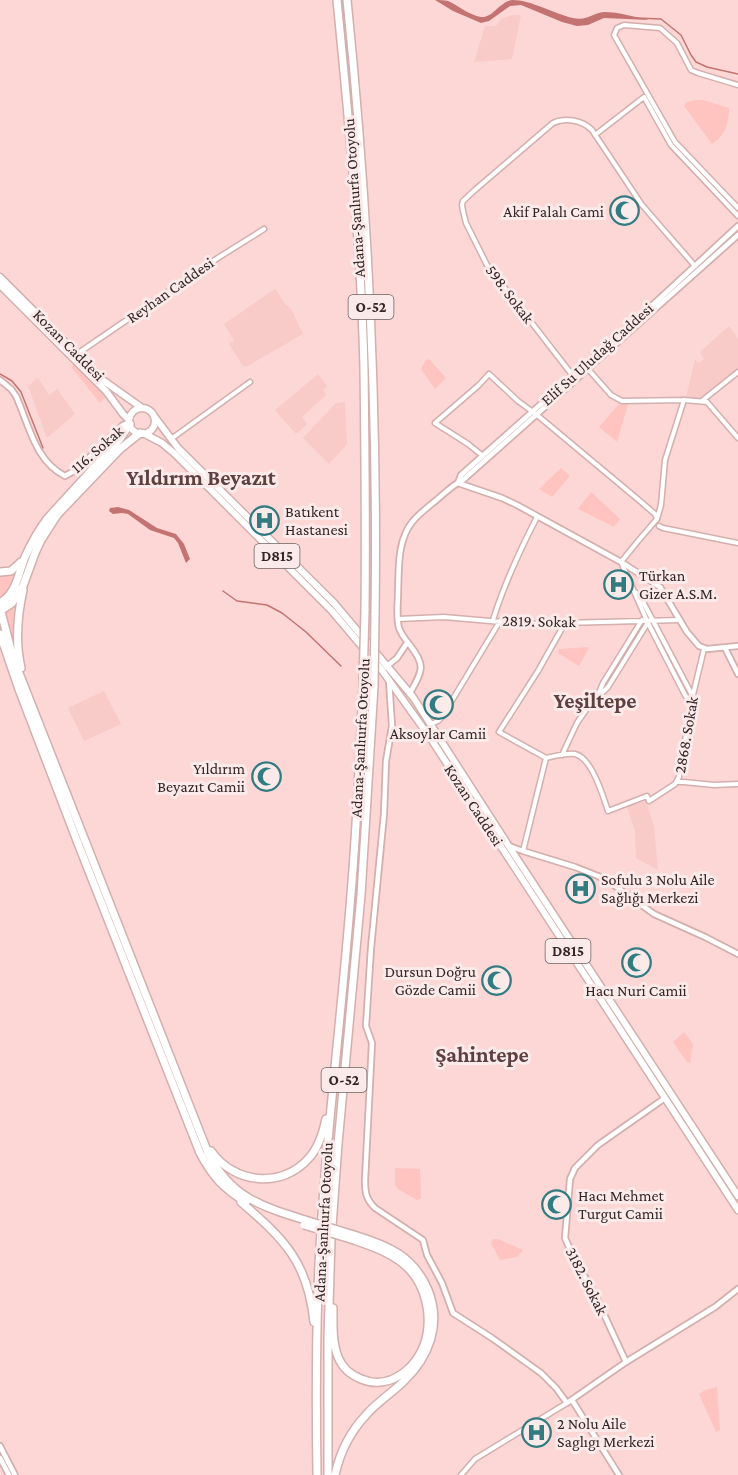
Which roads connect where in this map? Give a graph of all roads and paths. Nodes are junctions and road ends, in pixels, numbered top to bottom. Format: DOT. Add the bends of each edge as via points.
graph roads {
  1 [pos="337,0"];
  2 [pos="347,0"];
  3 [pos="738,85"];
  4 [pos="646,96"];
  5 [pos="595,135"];
  6 [pos="738,208"];
  7 [pos="738,216"];
  8 [pos="738,226"];
  9 [pos="264,229"];
  10 [pos="738,235"];
  11 [pos="695,266"];
  12 [pos="0,277"];
  13 [pos="0,285"];
  14 [pos="77,354"];
  15 [pos="588,369"];
  16 [pos="738,372"];
  17 [pos="573,376"];
  18 [pos="0,380"];
  19 [pos="250,382"];
  20 [pos="684,400"];
  21 [pos="702,401"];
  22 [pos="142,408"];
  23 [pos="535,414"];
  24 [pos="154,416"];
  25 [pos="130,422"];
  26 [pos="142,433"];
  27 [pos="170,436"];
  28 [pos="738,438"];
  29 [pos="159,441"];
  30 [pos="484,456"];
  31 [pos="458,483"];
  32 [pos="537,517"];
  33 [pos="657,519"];
  34 [pos="660,526"];
  35 [pos="738,543"];
  36 [pos="25,558"];
  37 [pos="621,562"];
  38 [pos="0,572"];
  39 [pos="23,586"];
  40 [pos="634,591"];
  41 [pos="0,603"];
  42 [pos="0,610"];
  43 [pos="398,619"];
  44 [pos="494,620"];
  45 [pos="653,620"];
  46 [pos="680,620"];
  47 [pos="500,621"];
  48 [pos="645,621"];
  49 [pos="565,623"];
  50 [pos="0,634"];
  51 [pos="407,642"];
  52 [pos="738,646"];
  53 [pos="725,648"];
  54 [pos="704,649"];
  55 [pos="386,667"];
  56 [pos="738,674"];
  57 [pos="389,680"];
  58 [pos="407,690"];
  59 [pos="398,692"];
  60 [pos="692,698"];
  61 [pos="402,699"];
  62 [pos="390,702"];
  63 [pos="34,711"];
  64 [pos="431,724"];
  65 [pos="561,755"];
  66 [pos="546,758"];
  67 [pos="677,782"];
  68 [pos="738,784"];
  69 [pos="508,845"];
  70 [pos="523,851"];
  71 [pos="738,954"];
  72 [pos="334,1076"];
  73 [pos="343,1094"];
  74 [pos="665,1098"];
  75 [pos="196,1126"];
  76 [pos="230,1193"];
  77 [pos="738,1196"];
  78 [pos="738,1210"];
  79 [pos="304,1222"];
  80 [pos="354,1237"];
  81 [pos="738,1289"];
  82 [pos="626,1362"];
  83 [pos="317,1372"];
  84 [pos="569,1401"];
  85 [pos="0,1446"];
  86 [pos="0,1458"];
  87 [pos="9,1475"];
  88 [pos="15,1475"];
  89 [pos="317,1475"];
  90 [pos="328,1475"];
  91 [pos="335,1475"];
  92 [pos="460,1475"];
  93 [pos="619,1475"];
  1 -- 72 [label="highway, Adana-Şanlıurfa Otoyolu / O-52, bridge" via="350,131 362,331 366,519 360,760"];
  2 -- 73 [label="highway, Adana-Şanlıurfa Otoyolu / O-52, bridge" via="369,272 376,485 374,686"];
  3 -- 4 [label="street" via="691,70 677,43 660,28 617,28 614,35"];
  4 -- 5 [label="street"];
  4 -- 6 [label="street" via="675,142"];
  4 -- 7 [label="street" via="671,145"];
  5 -- 11 [label="street" via="642,205"];
  5 -- 17 [label="street, 598. Sokak" via="580,122 553,123 462,204 466,223 487,265"];
  8 -- 11 [label="main road, Elif Su Uludağ Caddesi"];
  9 -- 14 [label="street, Reyhan Caddesi"];
  10 -- 15 [label="main road, Elif Su Uludağ Caddesi"];
  11 -- 17 [label="main road, Elif Su Uludağ Caddesi"];
  12 -- 14 [label="highway, Kozan Caddesi"];
  13 -- 25 [label="highway, Kozan Caddesi" via="106,391"];
  14 -- 22 [label="highway, Kozan Caddesi" via="104,381"];
  15 -- 20 [label="street" via="621,401"];
  15 -- 23 [label="main road, Elif Su Uludağ Caddesi"];
  16 -- 21 [label="street"];
  17 -- 23 [label="main road, Elif Su Uludağ Caddesi"];
  18 -- 25 [label="main road, 116. Sokak" via="16,396 42,457 65,476"];
  19 -- 27 [label="street"];
  20 -- 21 [label="street"];
  20 -- 33 [label="street" via="665,460"];
  21 -- 28 [label="street" via="710,403"];
  22 -- 24 [label="highway"];
  22 -- 25 [label="highway" via="131,414"];
  23 -- 30 [label="main road, Elif Su Uludağ Caddesi"];
  23 -- 30 [label="street" via="489,374 435,423"];
  23 -- 31 [label="main road, Elif Su Uludağ Caddesi"];
  23 -- 33 [label="street"];
  24 -- 26 [label="highway" via="153,428"];
  24 -- 27 [label="highway, Kozan Caddesi / D815"];
  25 -- 26 [label="highway" via="134,431"];
  25 -- 36 [label="highway" via="119,440 52,512"];
  26 -- 29 [label="highway, Kozan Caddesi / D815"];
  26 -- 39 [label="highway" via="120,449 57,515 41,540"];
  27 -- 29 [label="highway" via="159,434"];
  27 -- 55 [label="highway, Kozan Caddesi / D815" via="334,603"];
  29 -- 57 [label="highway, Kozan Caddesi / D815" via="321,599"];
  30 -- 31 [label="main road, Elif Su Uludağ Caddesi" via="461,475"];
  31 -- 32 [label="main road" via="502,498"];
  31 -- 43 [label="main road, Elif Su Uludağ Caddesi" via="415,519 404,536 399,563"];
  32 -- 37 [label="main road"];
  32 -- 44 [label="street" via="504,587"];
  33 -- 37 [label="street"];
  34 -- 35 [label="street"];
  36 -- 38 [label="highway" via="15,569"];
  36 -- 41 [label="highway" via="13,591"];
  37 -- 40 [label="street"];
  37 -- 46 [label="main road" via="660,587"];
  39 -- 42 [label="highway" via="12,603"];
  39 -- 63 [label="highway" via="17,644"];
  40 -- 45 [label="street"];
  40 -- 48 [label="street"];
  42 -- 63 [label="highway"];
  43 -- 44 [label="street, 2819. Sokak" via="444,616"];
  43 -- 51 [label="main road, Elif Su Uludağ Caddesi"];
  44 -- 47 [label="street, 2819. Sokak"];
  45 -- 46 [label="street, 2819. Sokak"];
  45 -- 48 [label="street, 2819. Sokak"];
  45 -- 60 [label="street"];
  46 -- 54 [label="main road" via="689,636"];
  47 -- 49 [label="street, 2819. Sokak"];
  47 -- 64 [label="street" via="442,717"];
  48 -- 49 [label="street, 2819. Sokak"];
  48 -- 60 [label="street" via="685,695"];
  48 -- 65 [label="street" via="620,669 588,706"];
  49 -- 66 [label="street" via="499,732"];
  50 -- 76 [label="highway" via="190,1128 208,1166"];
  51 -- 55 [label="main road"];
  51 -- 58 [label="main road, Elif Su Uludağ Caddesi" via="421,663 416,680"];
  52 -- 53 [label="main road"];
  53 -- 54 [label="main road"];
  53 -- 56 [label="main road"];
  54 -- 60 [label="street, 2868. Sokak"];
  55 -- 58 [label="highway, Kozan Caddesi / D815"];
  57 -- 59 [label="highway, Kozan Caddesi / D815"];
  57 -- 62 [label="main road"];
  58 -- 59 [label="highway"];
  58 -- 61 [label="highway" via="407,698"];
  58 -- 64 [label="highway, Kozan Caddesi / D815"];
  59 -- 61 [label="highway, Kozan Caddesi / D815"];
  59 -- 62 [label="main road"];
  60 -- 67 [label="street, 2868. Sokak"];
  61 -- 62 [label="main road"];
  61 -- 74 [label="highway, Kozan Caddesi / D815"];
  62 -- 84 [label="main road" via="392,726 366,1026 372,1043 366,1197 375,1208 423,1239 453,1313 541,1373"];
  63 -- 75 [label="highway"];
  64 -- 69 [label="highway, Kozan Caddesi / D815"];
  65 -- 66 [label="street"];
  65 -- 67 [label="street, 2868. Sokak" via="575,754 588,765 608,811 647,796 649,801"];
  66 -- 70 [label="street"];
  67 -- 68 [label="street"];
  69 -- 70 [label="main road"];
  69 -- 77 [label="highway, Kozan Caddesi / D815"];
  70 -- 71 [label="main road" via="598,876 654,915"];
  72 -- 75 [label="highway" via="320,1141 309,1159 285,1175 252,1178 230,1170 213,1154"];
  72 -- 83 [label="highway, Adana-Şanlıurfa Otoyolu / O-52" via="318,1289"];
  73 -- 80 [label="highway" via="333,1305 335,1347 340,1361 355,1376 372,1382 390,1380 410,1367 427,1337 425,1297 414,1275 400,1261"];
  73 -- 90 [label="highway, Adana-Şanlıurfa Otoyolu / O-52" via="328,1327"];
  74 -- 78 [label="highway, Kozan Caddesi / D815"];
  74 -- 82 [label="main road, 3182. Sokak" via="597,1145 570,1179 565,1238"];
  75 -- 79 [label="highway" via="211,1160 234,1188 259,1205"];
  76 -- 79 [label="highway" via="265,1212"];
  76 -- 83 [label="highway" via="281,1238 299,1265 312,1307"];
  79 -- 80 [label="highway, bridge"];
  80 -- 91 [label="highway" via="396,1251 416,1268 429,1294 434,1326 419,1364 354,1430"];
  81 -- 82 [label="main road"];
  82 -- 84 [label="main road"];
  83 -- 89 [label="highway, Adana-Şanlıurfa Otoyolu / O-52"];
  84 -- 92 [label="street" via="476,1459"];
  84 -- 93 [label="main road"];
  85 -- 88 [label="main road"];
  86 -- 87 [label="main road"];
}
